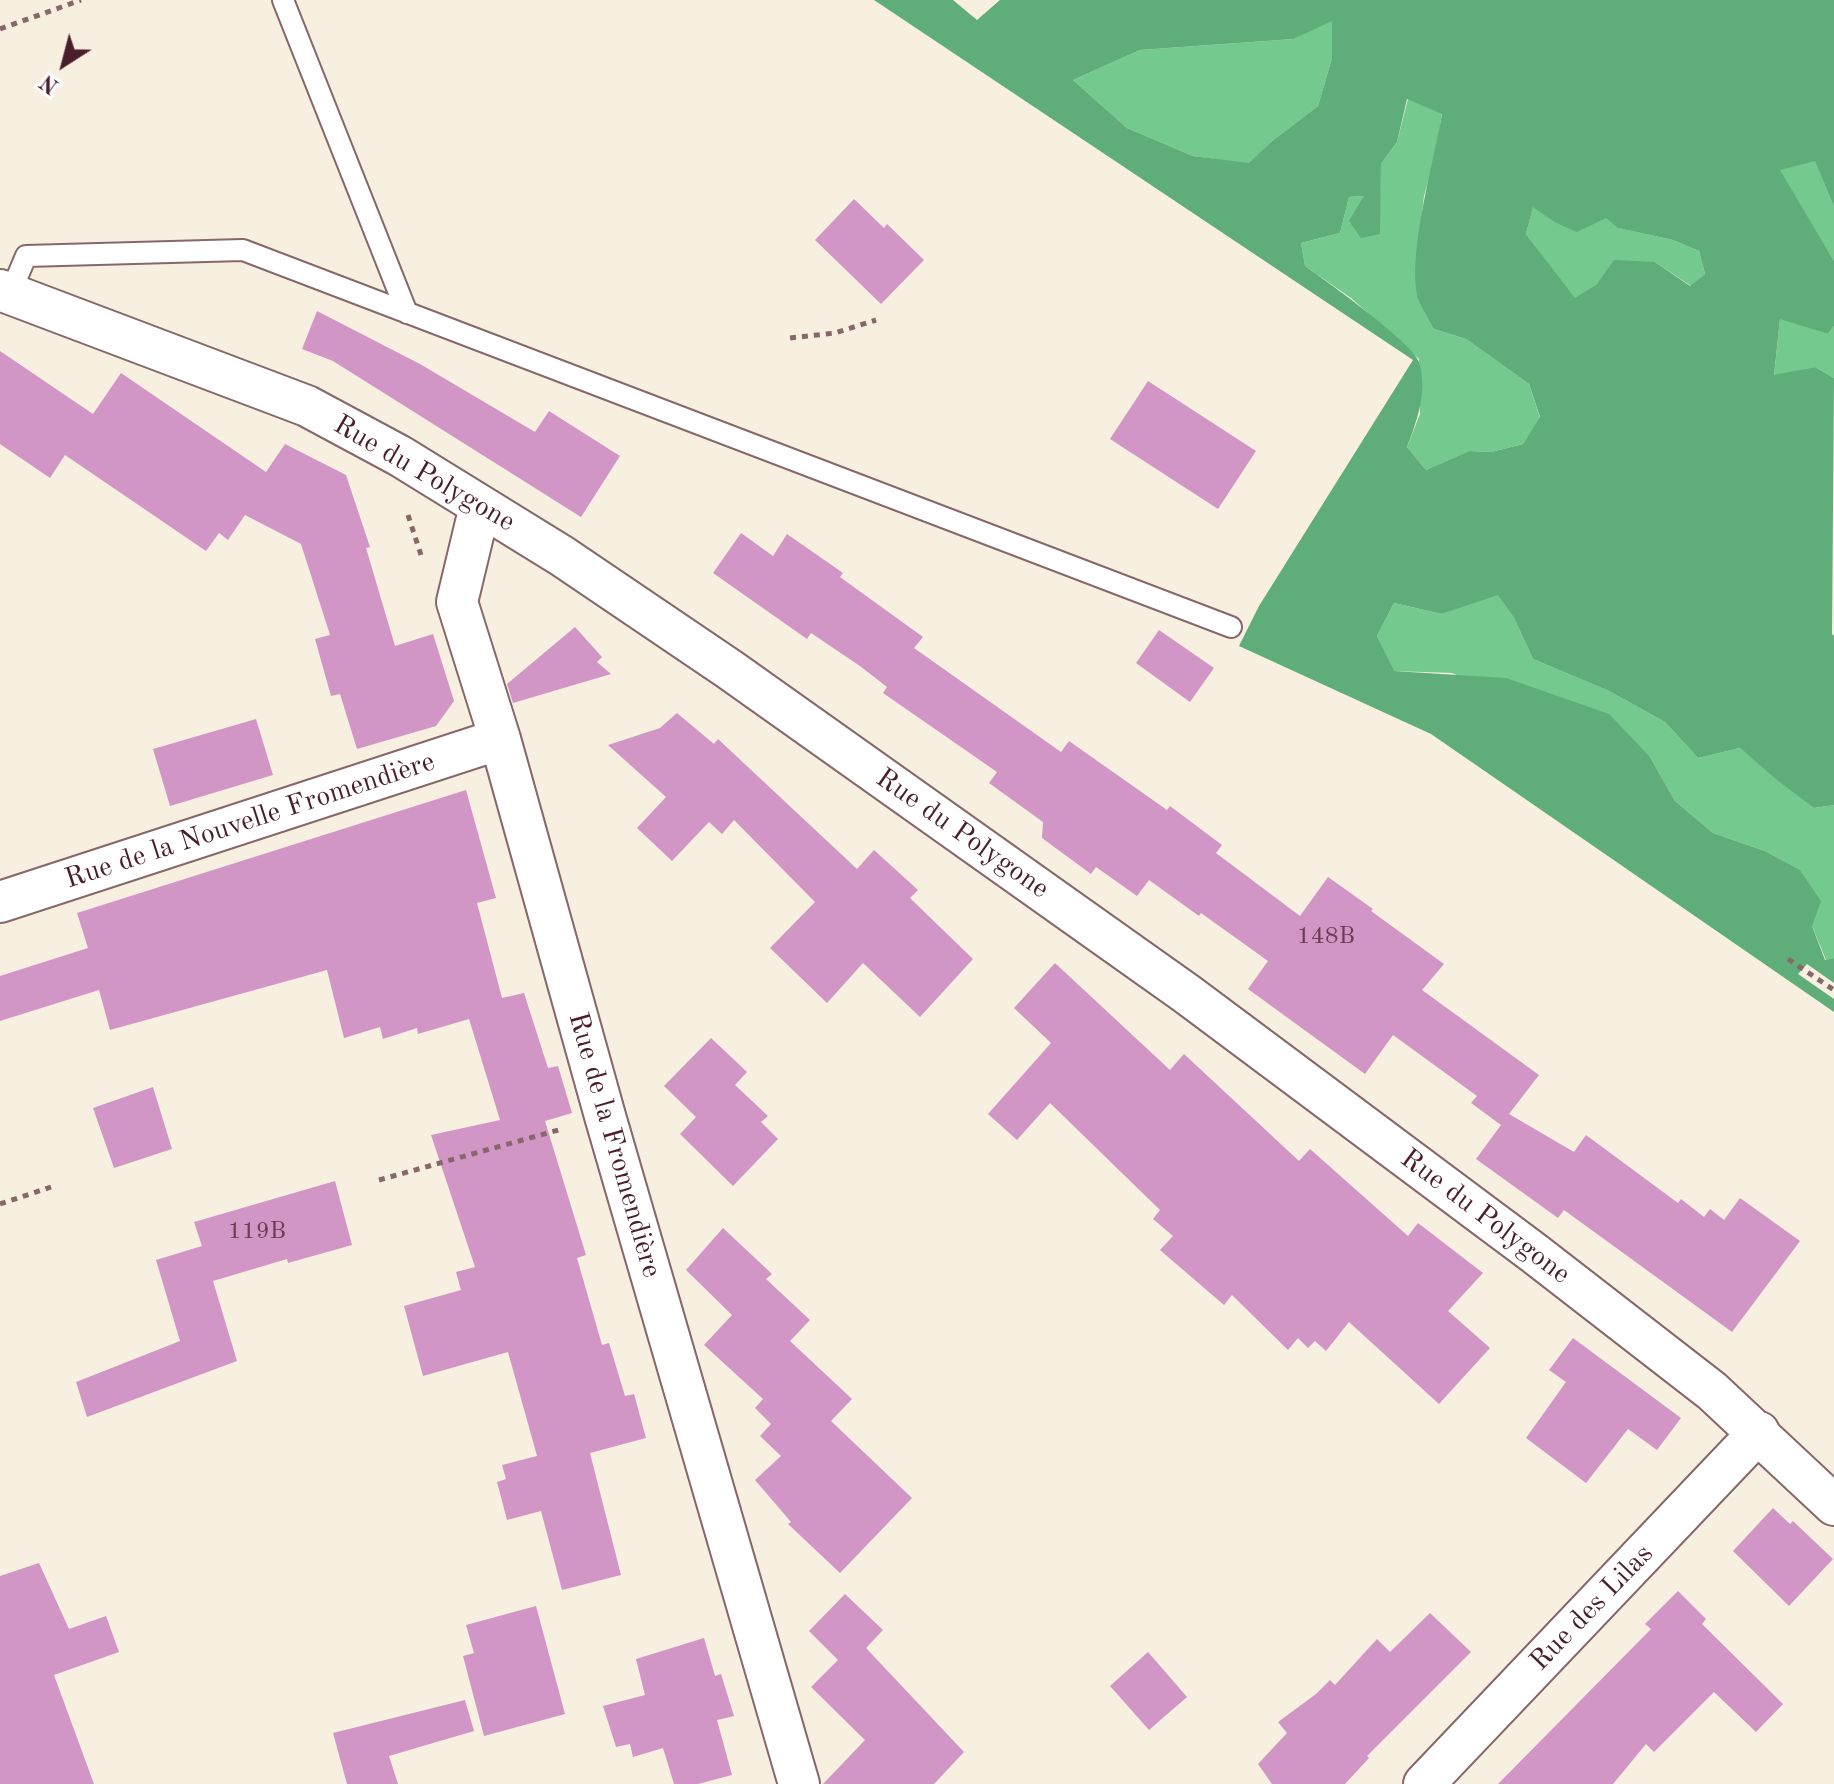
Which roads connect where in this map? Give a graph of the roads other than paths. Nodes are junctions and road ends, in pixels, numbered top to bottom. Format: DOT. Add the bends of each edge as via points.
graph roads {
  1 [pos="283,0"];
  2 [pos="5,292"];
  3 [pos="407,313"];
  4 [pos="480,506"];
  5 [pos="1231,627"];
  6 [pos="500,739"];
  7 [pos="0,902"];
  8 [pos="1759,1432"];
  9 [pos="1834,1505"];
  10 [pos="799,1784"];
  11 [pos="1424,1784"];
  1 -- 3 [label="lane"];
  2 -- 3 [label="lane, Rue du Polygone" via="26,256 243,250"];
  2 -- 4 [label="street, Rue du Polygone" via="307,406"];
  3 -- 5 [label="lane, Rue du Polygone"];
  4 -- 6 [label="street, Rue de la Fromendière" via="457,602"];
  4 -- 8 [label="street, Rue du Polygone" via="729,669 1187,994 1534,1253"];
  6 -- 7 [label="street, Rue de la Nouvelle Fromendière"];
  6 -- 10 [label="street, Rue de la Fromendière"];
  8 -- 9 [label="street, Rue du Polygone"];
  8 -- 11 [label="street, Rue des Lilas"];
}
